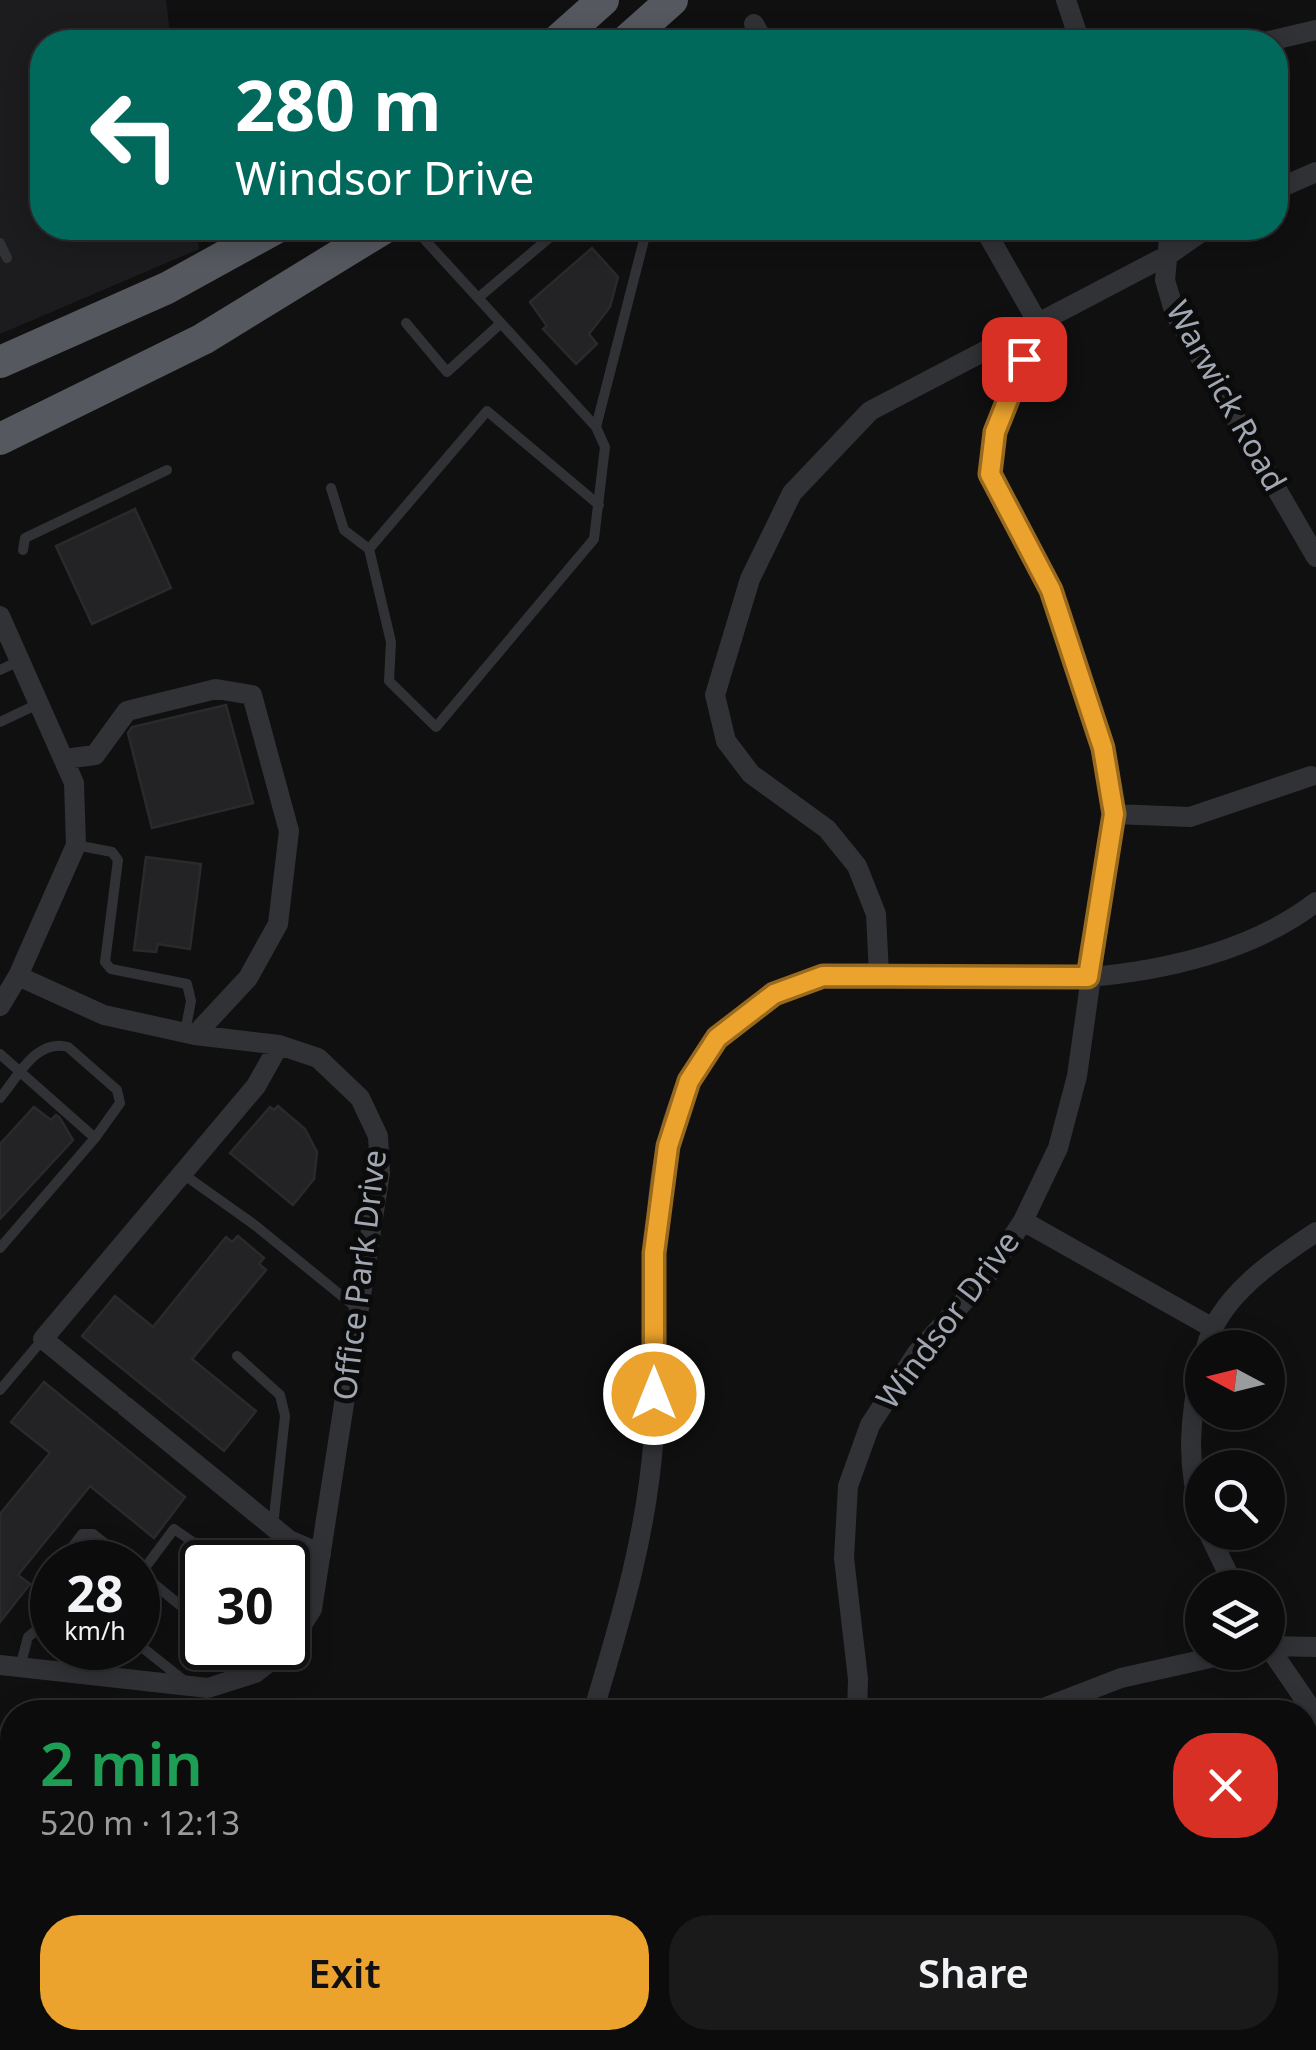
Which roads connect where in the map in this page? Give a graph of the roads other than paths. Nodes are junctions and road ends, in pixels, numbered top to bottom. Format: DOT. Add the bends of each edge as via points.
graph roads {
  1 [pos="603,0"];
  2 [pos="672,0"];
  3 [pos="1066,0"];
  4 [pos="569,30"];
  5 [pos="638,30"];
  6 [pos="1074,30"];
  7 [pos="1316,30"];
  8 [pos="1288,37"];
  9 [pos="1316,172"];
  10 [pos="1288,184"];
  11 [pos="254,240"];
  12 [pos="364,240"];
  13 [pos="425,240"];
  14 [pos="547,240"];
  15 [pos="645,240"];
  16 [pos="991,240"];
  17 [pos="1170,240"];
  18 [pos="1190,240"];
  19 [pos="0,242"];
  20 [pos="1170,254"];
  21 [pos="7,258"];
  22 [pos="478,298"];
  23 [pos="406,323"];
  24 [pos="1038,323"];
  25 [pos="500,324"];
  26 [pos="0,362"];
  27 [pos="596,426"];
  28 [pos="0,439"];
  29 [pos="167,470"];
  30 [pos="331,488"];
  31 [pos="598,506"];
  32 [pos="369,548"];
  33 [pos="22,550"];
  34 [pos="1316,557"];
  35 [pos="0,616"];
  36 [pos="20,661"];
  37 [pos="0,670"];
  38 [pos="40,703"];
  39 [pos="0,722"];
  40 [pos="65,759"];
  41 [pos="1311,776"];
  42 [pos="1114,814"];
  43 [pos="76,845"];
  44 [pos="1316,902"];
  45 [pos="879,974"];
  46 [pos="18,976"];
  47 [pos="1088,977"];
  48 [pos="0,1006"];
  49 [pos="190,1034"];
  50 [pos="279,1045"];
  51 [pos="0,1054"];
  52 [pos="23,1072"];
  53 [pos="0,1098"];
  54 [pos="96,1138"];
  55 [pos="183,1174"];
  56 [pos="1022,1221"];
  57 [pos="1316,1232"];
  58 [pos="0,1248"];
  59 [pos="359,1310"];
  60 [pos="1197,1330"];
  61 [pos="1213,1330"];
  62 [pos="43,1339"];
  63 [pos="237,1356"];
  64 [pos="0,1390"];
  65 [pos="273,1527"];
  66 [pos="78,1540"];
  67 [pos="100,1540"];
  68 [pos="190,1540"];
  69 [pos="160,1546"];
  70 [pos="321,1554"];
  71 [pos="160,1589"];
  72 [pos="180,1605"];
  73 [pos="310,1610"];
  74 [pos="30,1635"];
  75 [pos="1285,1646"];
  76 [pos="1316,1646"];
  77 [pos="160,1661"];
  78 [pos="1185,1664"];
  79 [pos="10,1666"];
  80 [pos="1285,1668"];
  81 [pos="87,1670"];
  82 [pos="260,1670"];
  83 [pos="86,1674"];
  84 [pos="191,1686"];
  85 [pos="596,1700"];
  86 [pos="858,1700"];
  87 [pos="1064,1700"];
  88 [pos="1309,1700"];
  1 -- 4 [label="highway"];
  2 -- 5 [label="highway"];
  3 -- 6 [label="street"];
  7 -- 8 [label="street"];
  9 -- 10 [label="street"];
  11 -- 26 [label="highway" via="167,288"];
  12 -- 28 [label="highway" via="203,339"];
  13 -- 22 [label="lane"];
  14 -- 22 [label="lane"];
  15 -- 27 [label="lane"];
  16 -- 24 [label="street"];
  17 -- 20 [label="street, Warwick Road"];
  18 -- 20 [label="street"];
  19 -- 21 [label="lane"];
  20 -- 24 [label="street"];
  20 -- 34 [label="street, Warwick Road" via="1165,280 1175,314"];
  22 -- 25 [label="lane"];
  23 -- 25 [label="lane" via="447,372"];
  24 -- 42 [label="street, Windsor Drive" via="995,432 990,474 1051,590 1103,748"];
  24 -- 45 [label="street" via="870,412 792,493 750,579 715,695 726,741 752,774 827,829 857,866 876,914"];
  25 -- 27 [label="lane"];
  27 -- 31 [label="lane" via="606,448"];
  29 -- 33 [label="lane" via="25,538"];
  30 -- 32 [label="lane" via="344,530"];
  31 -- 32 [label="lane" via="487,411"];
  31 -- 32 [label="lane" via="594,539 436,727 388,681 391,642"];
  35 -- 36 [label="street"];
  36 -- 37 [label="lane"];
  36 -- 38 [label="street"];
  38 -- 39 [label="lane"];
  38 -- 40 [label="street"];
  40 -- 43 [label="street" via="74,783"];
  40 -- 49 [label="street" via="95,755 127,712 216,689 252,695 289,831 278,924 248,978"];
  41 -- 42 [label="street" via="1190,817"];
  42 -- 47 [label="street, Windsor Drive"];
  43 -- 46 [label="street"];
  43 -- 49 [label="lane" via="112,852 118,860 105,962 111,969 187,984"];
  44 -- 47 [label="street" via="1235,945 1182,963"];
  45 -- 47 [label="street"];
  45 -- 85 [label="street" via="823,976 774,994 717,1038 689,1081 668,1146 654,1253 655,1430 648,1504 636,1570"];
  46 -- 48 [label="street"];
  46 -- 49 [label="street, Office Park Drive" via="104,1015"];
  47 -- 56 [label="street, Windsor Drive" via="1078,1076 1058,1148"];
  49 -- 50 [label="street, Office Park Drive"];
  50 -- 55 [label="street" via="256,1086"];
  50 -- 59 [label="street, Office Park Drive" via="318,1058 360,1098 378,1136 380,1173"];
  51 -- 52 [label="lane"];
  52 -- 53 [label="lane"];
  52 -- 54 [label="lane"];
  52 -- 54 [label="lane" via="41,1048 58,1044 104,1078 120,1103"];
  54 -- 58 [label="lane"];
  55 -- 59 [label="lane"];
  55 -- 62 [label="street"];
  56 -- 60 [label="street"];
  56 -- 86 [label="street, Windsor Drive" via="986,1277 917,1353 870,1426 848,1486 844,1558"];
  57 -- 61 [label="street" via="1252,1280"];
  59 -- 70 [label="street, Office Park Drive"];
  62 -- 64 [label="lane"];
  62 -- 65 [label="street"];
  63 -- 65 [label="lane" via="280,1394 286,1416"];
  65 -- 70 [label="street"];
  66 -- 67 [label="lane" via="82,1534"];
  68 -- 69 [label="lane" via="174,1529"];
  70 -- 73 [label="street, Office Park Drive"];
  71 -- 72 [label="lane"];
  74 -- 79 [label="lane"];
  75 -- 76 [label="street"];
  77 -- 84 [label="lane"];
  78 -- 87 [label="street"];
  79 -- 83 [label="street, Office Park Drive"];
  80 -- 88 [label="street"];
  81 -- 83 [label="lane"];
  82 -- 84 [label="street, Office Park Drive" via="208,1688"];
  83 -- 84 [label="street, Office Park Drive"];
}
